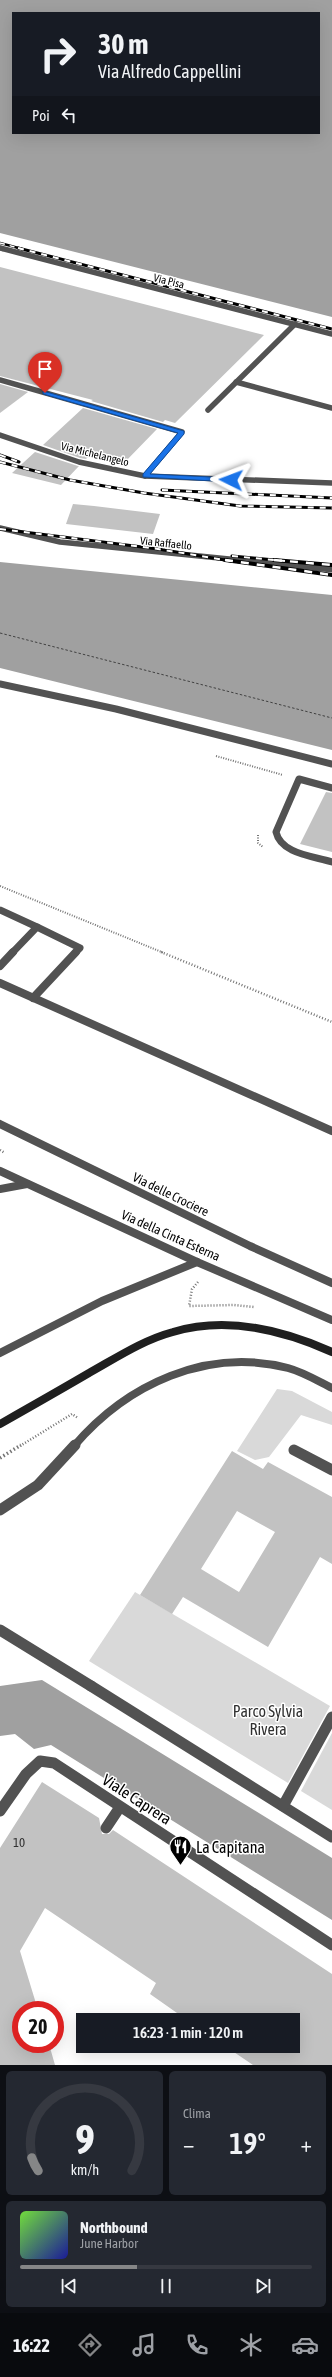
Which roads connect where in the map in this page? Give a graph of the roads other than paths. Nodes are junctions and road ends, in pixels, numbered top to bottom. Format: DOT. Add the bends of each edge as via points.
graph roads {
  1 [pos="0,248"];
  2 [pos="296,324"];
  3 [pos="332,334"];
  4 [pos="0,380"];
  5 [pos="236,382"];
  6 [pos="332,408"];
  7 [pos="208,410"];
  8 [pos="0,435"];
  9 [pos="145,476"];
  10 [pos="332,483"];
  11 [pos="0,528"];
  12 [pos="332,569"];
  13 [pos="0,684"];
  14 [pos="332,764"];
  15 [pos="332,788"];
  16 [pos="332,862"];
  17 [pos="0,910"];
  18 [pos="37,927"];
  19 [pos="0,966"];
  20 [pos="0,983"];
  21 [pos="33,998"];
  22 [pos="0,1124"];
  23 [pos="332,1131"];
  24 [pos="0,1170"];
  25 [pos="27,1184"];
  26 [pos="0,1189"];
  27 [pos="197,1262"];
  28 [pos="332,1283"];
  29 [pos="332,1320"];
  30 [pos="0,1352"];
  31 [pos="332,1352"];
  32 [pos="332,1388"];
  33 [pos="0,1424"];
  34 [pos="294,1450"];
  35 [pos="332,1470"];
  36 [pos="0,1510"];
  37 [pos="0,1630"];
  38 [pos="332,1717"];
  39 [pos="283,1806"];
  40 [pos="120,1807"];
  41 [pos="0,1811"];
  42 [pos="106,1828"];
  43 [pos="332,1837"];
  44 [pos="332,1945"];
  1 -- 2 [label="street, Via Pisa"];
  2 -- 3 [label="street, Via Pisa"];
  2 -- 5 [label="street"];
  4 -- 9 [label="street" via="182,432"];
  5 -- 6 [label="street"];
  5 -- 7 [label="street"];
  8 -- 9 [label="street, Via Michelangelo" via="78,462"];
  9 -- 10 [label="street, Via Michelangelo"];
  11 -- 12 [label="street, Via Raffaello" via="60,542"];
  13 -- 14 [label="street" via="116,709"];
  15 -- 16 [label="street" via="299,779 276,832 278,841 285,848"];
  17 -- 18 [label="street"];
  18 -- 19 [label="street"];
  18 -- 21 [label="street" via="80,948"];
  20 -- 21 [label="street"];
  21 -- 23 [label="street"];
  22 -- 28 [label="street, Via delle Crociere" via="235,1239"];
  24 -- 25 [label="street, Via della Cinta Esterna"];
  25 -- 26 [label="street"];
  25 -- 27 [label="street, Via della Cinta Esterna"];
  27 -- 29 [label="street, Via della Cinta Esterna"];
  27 -- 30 [label="street" via="102,1301"];
  31 -- 33 [label="main road" via="274,1331 226,1326 175,1331 145,1342"];
  32 -- 36 [label="street" via="289,1368 253,1361 218,1361 185,1368 149,1384 90,1428 59,1466 36,1488"];
  34 -- 35 [label="street"];
  37 -- 39 [label="street"];
  38 -- 39 [label="street"];
  39 -- 43 [label="street"];
  40 -- 41 [label="street, Viale Caprera" via="54,1763 40,1762 26,1774"];
  40 -- 42 [label="street"];
  40 -- 44 [label="street, Viale Caprera"];
}
